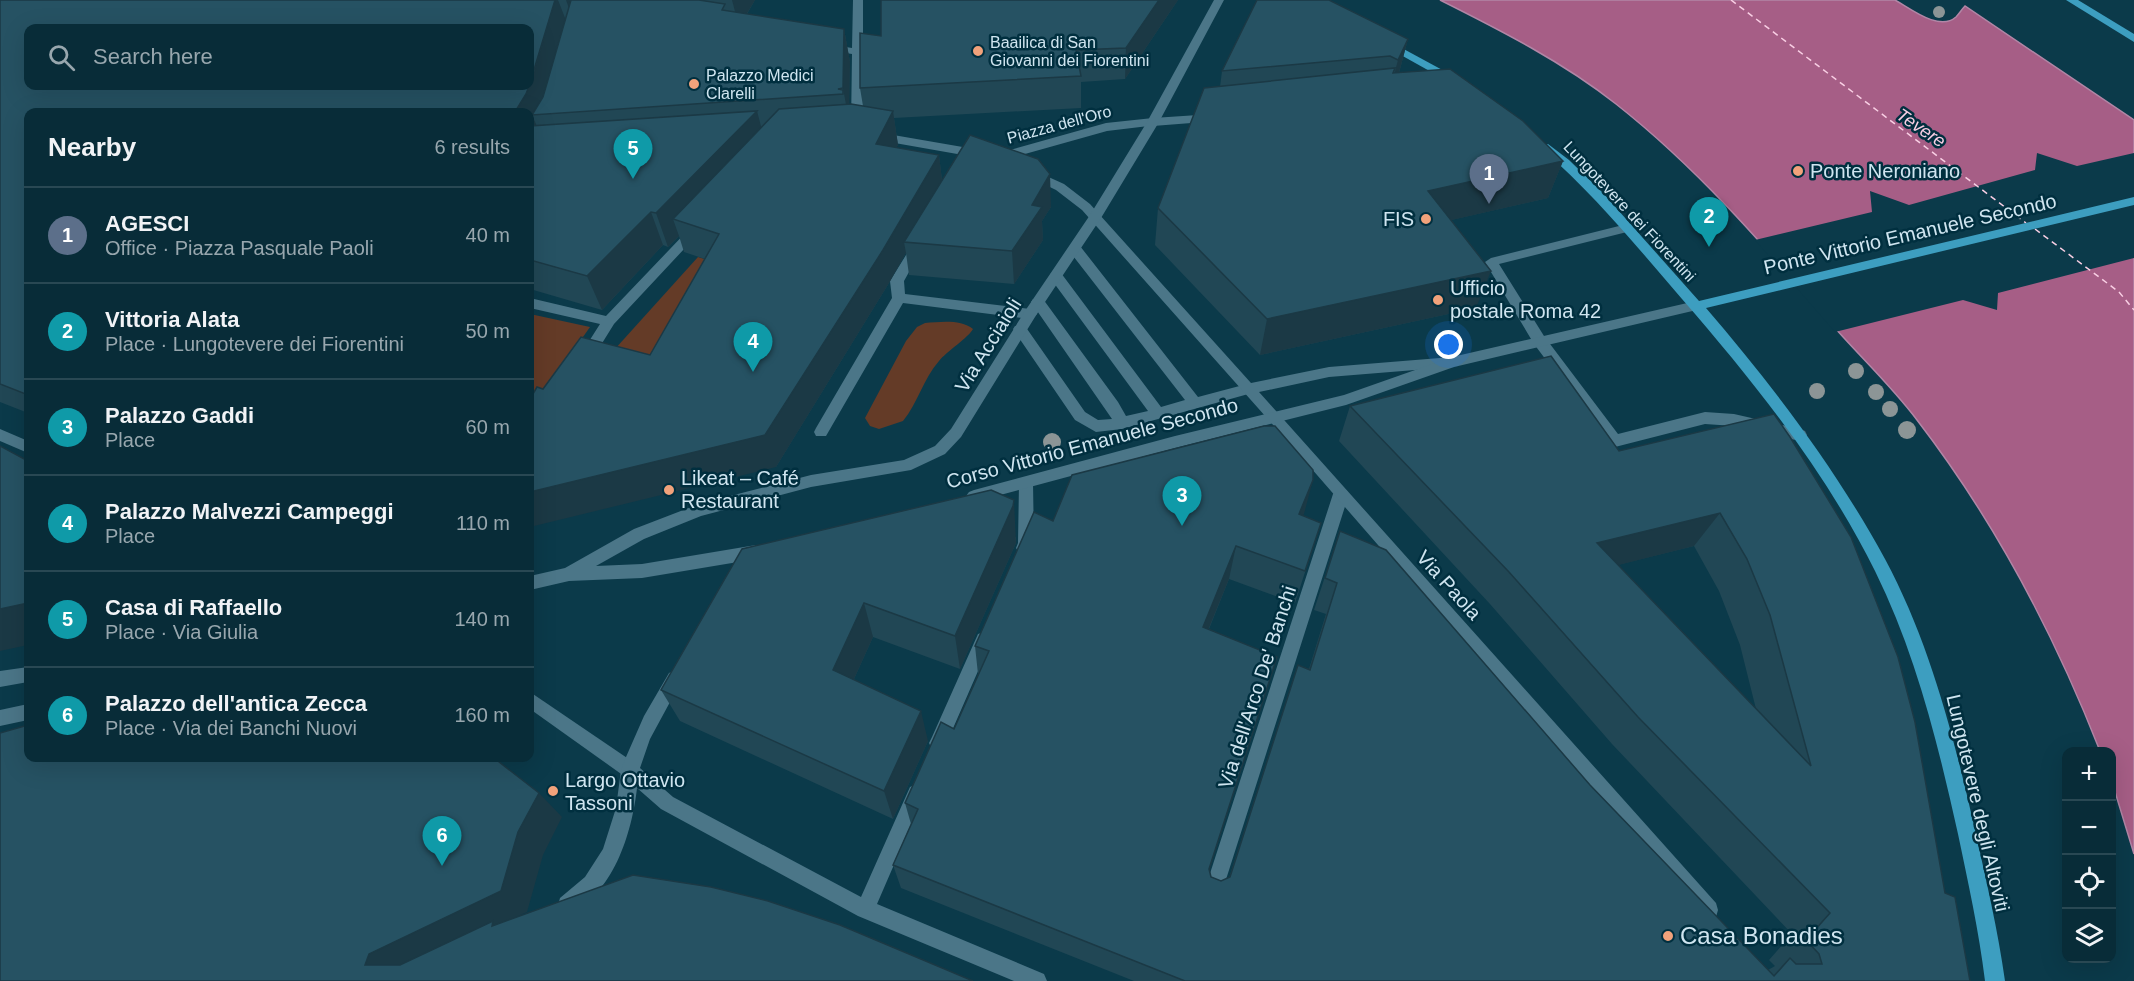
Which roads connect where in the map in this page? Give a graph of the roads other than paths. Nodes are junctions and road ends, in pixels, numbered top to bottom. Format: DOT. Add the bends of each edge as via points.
graph roads {
  1 [pos="858,0"];
  2 [pos="1219,0"];
  3 [pos="2071,0"];
  4 [pos="1377,38"];
  5 [pos="2134,39"];
  6 [pos="811,44"];
  7 [pos="857,52"];
  8 [pos="1464,86"];
  9 [pos="1220,118"];
  10 [pos="1153,122"];
  11 [pos="1541,142"];
  12 [pos="973,153"];
  13 [pos="994,159"];
  14 [pos="964,165"];
  15 [pos="2134,201"];
  16 [pos="1095,218"];
  17 [pos="704,221"];
  18 [pos="1626,228"];
  19 [pos="923,236"];
  20 [pos="1075,249"];
  21 [pos="1056,276"];
  22 [pos="899,298"];
  23 [pos="534,304"];
  24 [pos="1696,306"];
  25 [pos="1034,308"];
  26 [pos="609,321"];
  27 [pos="1020,330"];
  28 [pos="1539,340"];
  29 [pos="1452,362"];
  30 [pos="578,368"];
  31 [pos="1247,389"];
  32 [pos="1196,404"];
  33 [pos="1158,414"];
  34 [pos="1273,417"];
  35 [pos="1122,423"];
  36 [pos="821,432"];
  37 [pos="0,435"];
  38 [pos="1800,435"];
  39 [pos="24,445"];
  40 [pos="1026,483"];
  41 [pos="1341,494"];
  42 [pos="958,500"];
  43 [pos="775,547"];
  44 [pos="741,556"];
  45 [pos="1017,565"];
  46 [pos="733,573"];
  47 [pos="569,574"];
  48 [pos="534,582"];
  49 [pos="988,628"];
  50 [pos="685,659"];
  51 [pos="24,676"];
  52 [pos="0,679"];
  53 [pos="534,703"];
  54 [pos="0,718"];
  55 [pos="22,718"];
  56 [pos="933,756"];
  57 [pos="630,770"];
  58 [pos="923,777"];
  59 [pos="1213,892"];
  60 [pos="865,909"];
  61 [pos="550,915"];
  62 [pos="1717,919"];
  63 [pos="1037,981"];
  64 [pos="1995,981"];
  1 -- 7 [label="street"];
  2 -- 10 [label="street"];
  3 -- 5 [label="main road"];
  4 -- 8 [label="main road"];
  6 -- 7 [label="street"];
  7 -- 12 [label="street, Piazza dell'Oro" via="852,133"];
  9 -- 10 [label="street, Piazza dell'Oro"];
  10 -- 13 [label="street, Piazza dell'Oro" via="1106,127"];
  10 -- 16 [label="street"];
  11 -- 18 [label="main road, Lungotevere dei Fiorentini"];
  12 -- 13 [label="street, Piazza dell'Oro"];
  12 -- 14 [label="street"];
  13 -- 16 [label="street, Piazza dell'Oro" via="1068,193"];
  15 -- 24 [label="main road, Ponte Vittorio Emanuele Secondo"];
  16 -- 20 [label="street, Via Acciaioli"];
  16 -- 31 [label="street, Via Paola"];
  17 -- 26 [label="street"];
  18 -- 24 [label="main road, Lungotevere dei Fiorentini"];
  18 -- 28 [label="street" via="1491,262"];
  19 -- 22 [label="street" via="897,281"];
  20 -- 21 [label="street, Via Acciaioli"];
  20 -- 32 [label="street"];
  21 -- 25 [label="street, Via Acciaioli"];
  21 -- 33 [label="street"];
  22 -- 25 [label="street"];
  22 -- 36 [label="street"];
  23 -- 26 [label="street"];
  24 -- 28 [label="street, Corso Vittorio Emanuele Secondo"];
  24 -- 38 [label="main road, Lungotevere degli Altoviti"];
  25 -- 27 [label="street, Via Acciaioli"];
  25 -- 35 [label="street" via="1113,406"];
  26 -- 30 [label="street"];
  27 -- 35 [label="street, Corso Vittorio Emanuele Secondo" via="1080,416 1096,426"];
  27 -- 47 [label="street, Via Acciaioli" via="950,441 930,457 895,469 811,481 699,510 639,534"];
  28 -- 29 [label="street, Corso Vittorio Emanuele Secondo"];
  28 -- 38 [label="street" via="1615,441 1705,418 1734,420"];
  29 -- 31 [label="street, Corso Vittorio Emanuele Secondo" via="1329,372"];
  29 -- 34 [label="street, Corso Vittorio Emanuele Secondo" via="1346,400"];
  31 -- 32 [label="street, Corso Vittorio Emanuele Secondo"];
  31 -- 34 [label="street, Via Paola"];
  32 -- 33 [label="street, Corso Vittorio Emanuele Secondo"];
  33 -- 35 [label="street, Corso Vittorio Emanuele Secondo"];
  34 -- 40 [label="street, Corso Vittorio Emanuele Secondo"];
  34 -- 41 [label="street, Via Paola"];
  37 -- 39 [label="street"];
  38 -- 64 [label="main road, Lungotevere degli Altoviti" via="1880,566 1930,691 1960,799"];
  40 -- 42 [label="street, Corso Vittorio Emanuele Secondo"];
  40 -- 45 [label="street" via="1026,543"];
  41 -- 59 [label="street, Via dell'Arco De' Banchi"];
  41 -- 62 [label="street, Via Paola"];
  43 -- 44 [label="street"];
  44 -- 46 [label="street"];
  44 -- 47 [label="street" via="642,571"];
  47 -- 48 [label="street"];
  49 -- 56 [label="street"];
  50 -- 57 [label="street"];
  51 -- 52 [label="street"];
  53 -- 57 [label="street"];
  54 -- 55 [label="street"];
  57 -- 60 [label="street" via="667,803"];
  57 -- 61 [label="street" via="611,855 588,889"];
  58 -- 60 [label="street"];
  60 -- 63 [label="street"];
}
